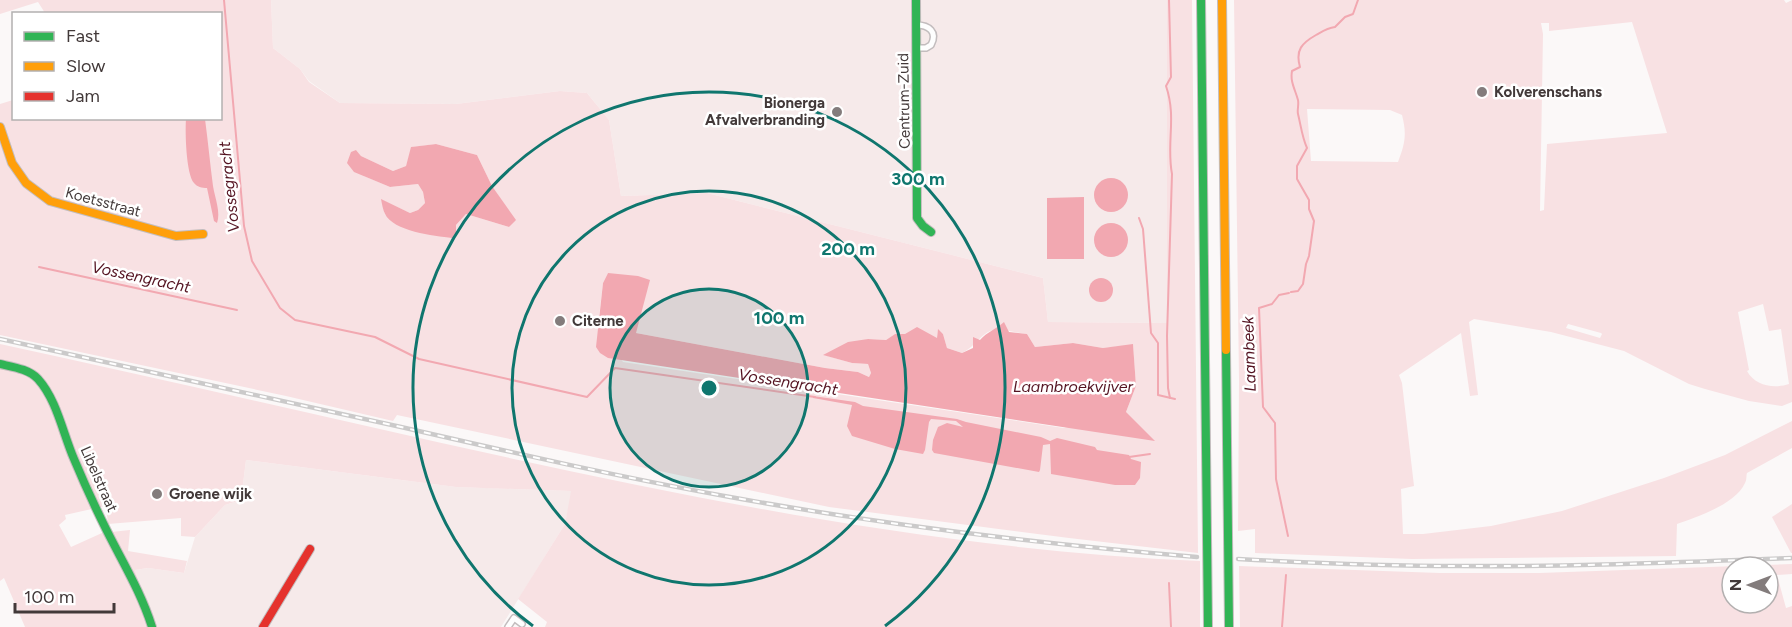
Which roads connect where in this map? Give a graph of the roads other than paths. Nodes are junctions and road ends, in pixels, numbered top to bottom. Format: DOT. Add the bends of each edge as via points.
graph roads {
  1 [pos="916,0"];
  2 [pos="1201,0"];
  3 [pos="1222,0"];
  4 [pos="916,25"];
  5 [pos="917,48"];
  6 [pos="0,127"];
  7 [pos="931,232"];
  8 [pos="203,234"];
  9 [pos="0,364"];
  10 [pos="310,549"];
  11 [pos="522,624"];
  12 [pos="152,627"];
  13 [pos="263,627"];
  14 [pos="508,627"];
  15 [pos="1208,627"];
  16 [pos="1229,627"];
  1 -- 4 [label="main road, Centrum-Zuid"];
  2 -- 15 [label="main road"];
  3 -- 16 [label="main road"];
  4 -- 5 [label="main road, Centrum-Zuid"];
  4 -- 5 [label="street" via="928,27 934,36 931,45"];
  5 -- 7 [label="main road, Centrum-Zuid" via="917,218"];
  6 -- 8 [label="main road, Koetsstraat" via="12,163 26,183 50,201 176,236"];
  9 -- 12 [label="main road, Libelstraat" via="25,370 38,379 49,398"];
  10 -- 13 [label="main road"];
  11 -- 14 [label="street" via="514,618"];
}
